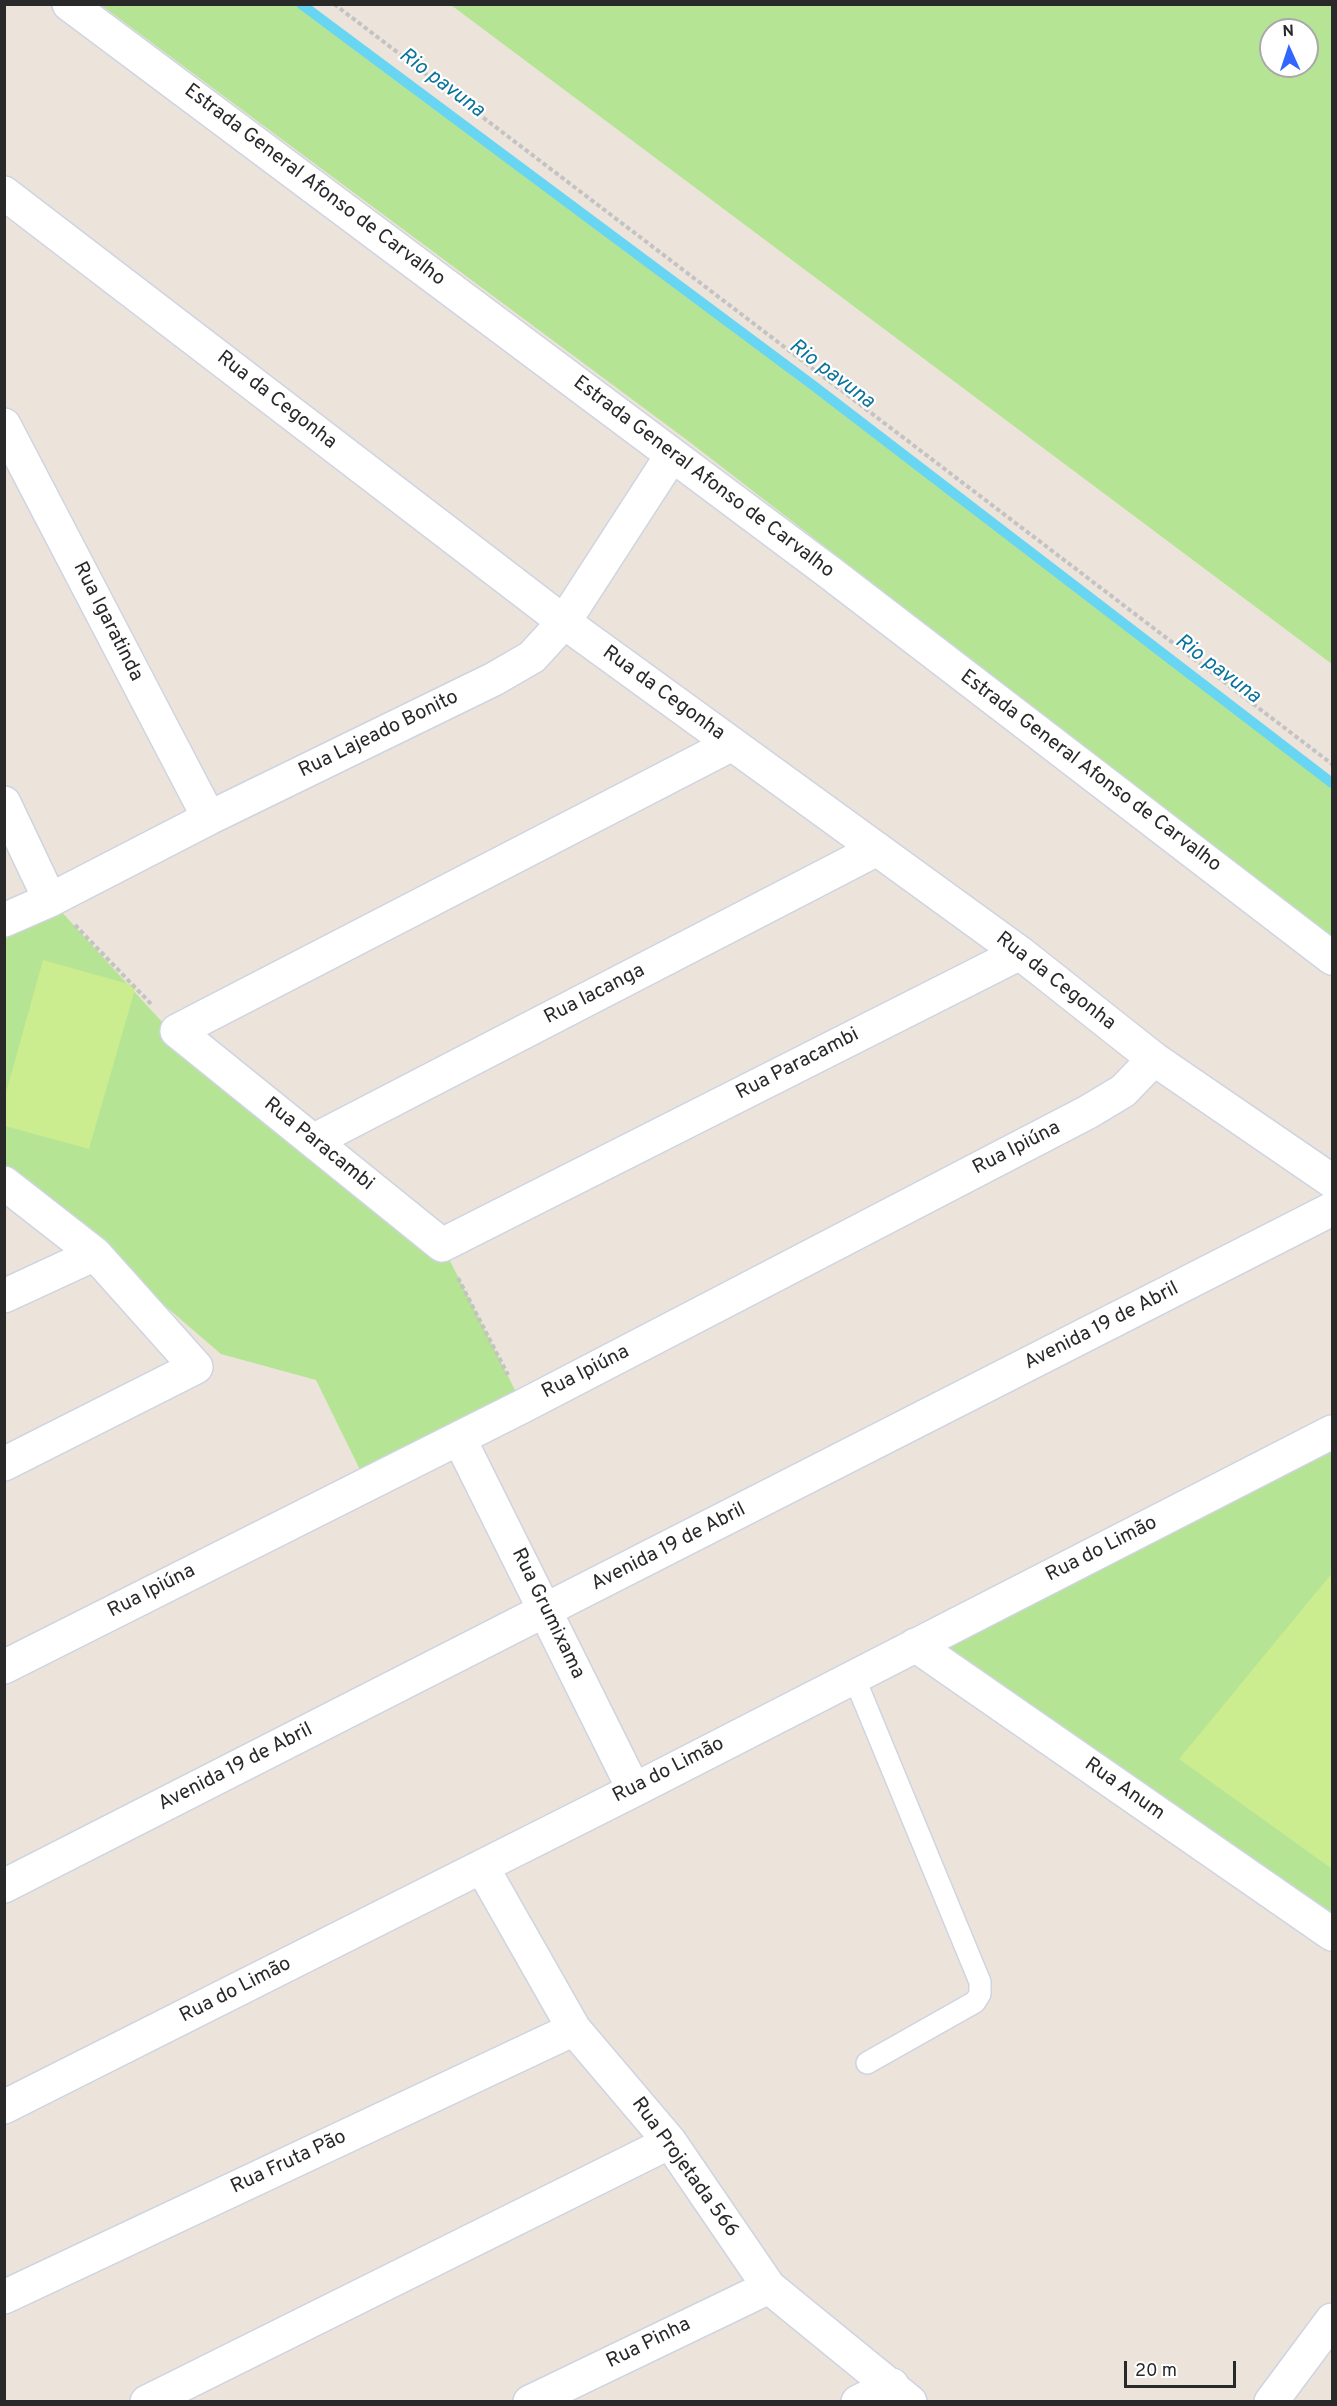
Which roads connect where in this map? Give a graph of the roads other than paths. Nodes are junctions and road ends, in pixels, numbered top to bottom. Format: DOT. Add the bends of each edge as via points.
graph roads {
  1 [pos="69,4"];
  2 [pos="4,193"];
  3 [pos="4,425"];
  4 [pos="672,455"];
  5 [pos="564,622"];
  6 [pos="732,744"];
  7 [pos="4,803"];
  8 [pos="209,819"];
  9 [pos="877,849"];
  10 [pos="50,900"];
  11 [pos="4,920"];
  12 [pos="1020,953"];
  13 [pos="1332,958"];
  14 [pos="1154,1059"];
  15 [pos="313,1141"];
  16 [pos="1332,1181"];
  17 [pos="4,1183"];
  18 [pos="1332,1209"];
  19 [pos="95,1254"];
  20 [pos="4,1296"];
  21 [pos="1332,1432"];
  22 [pos="459,1438"];
  23 [pos="4,1464"];
  24 [pos="545,1611"];
  25 [pos="915,1646"];
  26 [pos="4,1667"];
  27 [pos="854,1677"];
  28 [pos="634,1790"];
  29 [pos="482,1867"];
  30 [pos="4,1886"];
  31 [pos="1332,1934"];
  32 [pos="574,2029"];
  33 [pos="867,2063"];
  34 [pos="4,2107"];
  35 [pos="670,2142"];
  36 [pos="769,2287"];
  37 [pos="4,2297"];
  38 [pos="1332,2320"];
  39 [pos="901,2393"];
  40 [pos="147,2402"];
  41 [pos="530,2402"];
  42 [pos="858,2402"];
  43 [pos="1271,2402"];
  1 -- 4 [label="street, Estrada General Afonso de Carvalho"];
  2 -- 5 [label="street, Rua da Cegonha"];
  3 -- 8 [label="street, Rua Igaratinda"];
  4 -- 5 [label="street, Rua Lajeado Bonito"];
  4 -- 13 [label="street, Estrada General Afonso de Carvalho"];
  5 -- 6 [label="street, Rua da Cegonha"];
  5 -- 8 [label="street, Rua Lajeado Bonito" via="532,657 494,679"];
  6 -- 9 [label="street, Rua da Cegonha"];
  6 -- 15 [label="street, Rua Paracambi" via="177,1031"];
  7 -- 10 [label="street"];
  8 -- 10 [label="street, Rua Lajeado Bonito"];
  9 -- 12 [label="street, Rua da Cegonha"];
  9 -- 15 [label="street, Rua Iacanga"];
  10 -- 11 [label="street, Rua Lajeado Bonito"];
  12 -- 14 [label="street, Rua da Cegonha"];
  12 -- 15 [label="street, Rua Paracambi" via="442,1245"];
  14 -- 16 [label="street, Rua da Cegonha"];
  14 -- 22 [label="street, Rua Ipiúna" via="1122,1091 1088,1112"];
  17 -- 19 [label="street"];
  18 -- 24 [label="street, Avenida 19 de Abril"];
  19 -- 20 [label="street"];
  19 -- 23 [label="street" via="196,1367"];
  21 -- 25 [label="street, Rua do Limão"];
  22 -- 24 [label="street, Rua Grumixama"];
  22 -- 26 [label="street, Rua Ipiúna"];
  24 -- 28 [label="street, Rua Grumixama"];
  24 -- 30 [label="street, Avenida 19 de Abril"];
  25 -- 27 [label="street, Rua do Limão"];
  25 -- 31 [label="street, Rua Anum"];
  27 -- 28 [label="street, Rua do Limão"];
  27 -- 33 [label="lane" via="980,1982 975,2002"];
  28 -- 29 [label="street, Rua do Limão"];
  29 -- 32 [label="street, Rua Projetada 566"];
  29 -- 34 [label="street, Rua do Limão"];
  32 -- 35 [label="street, Rua Projetada 566"];
  32 -- 37 [label="street, Rua Fruta Pão"];
  35 -- 36 [label="street, Rua Projetada 566"];
  35 -- 40 [label="street"];
  36 -- 39 [label="street, Rua Projetada 566"];
  36 -- 41 [label="street, Rua Pinha"];
  38 -- 43 [label="street"];
  39 -- 42 [label="street"];
}
